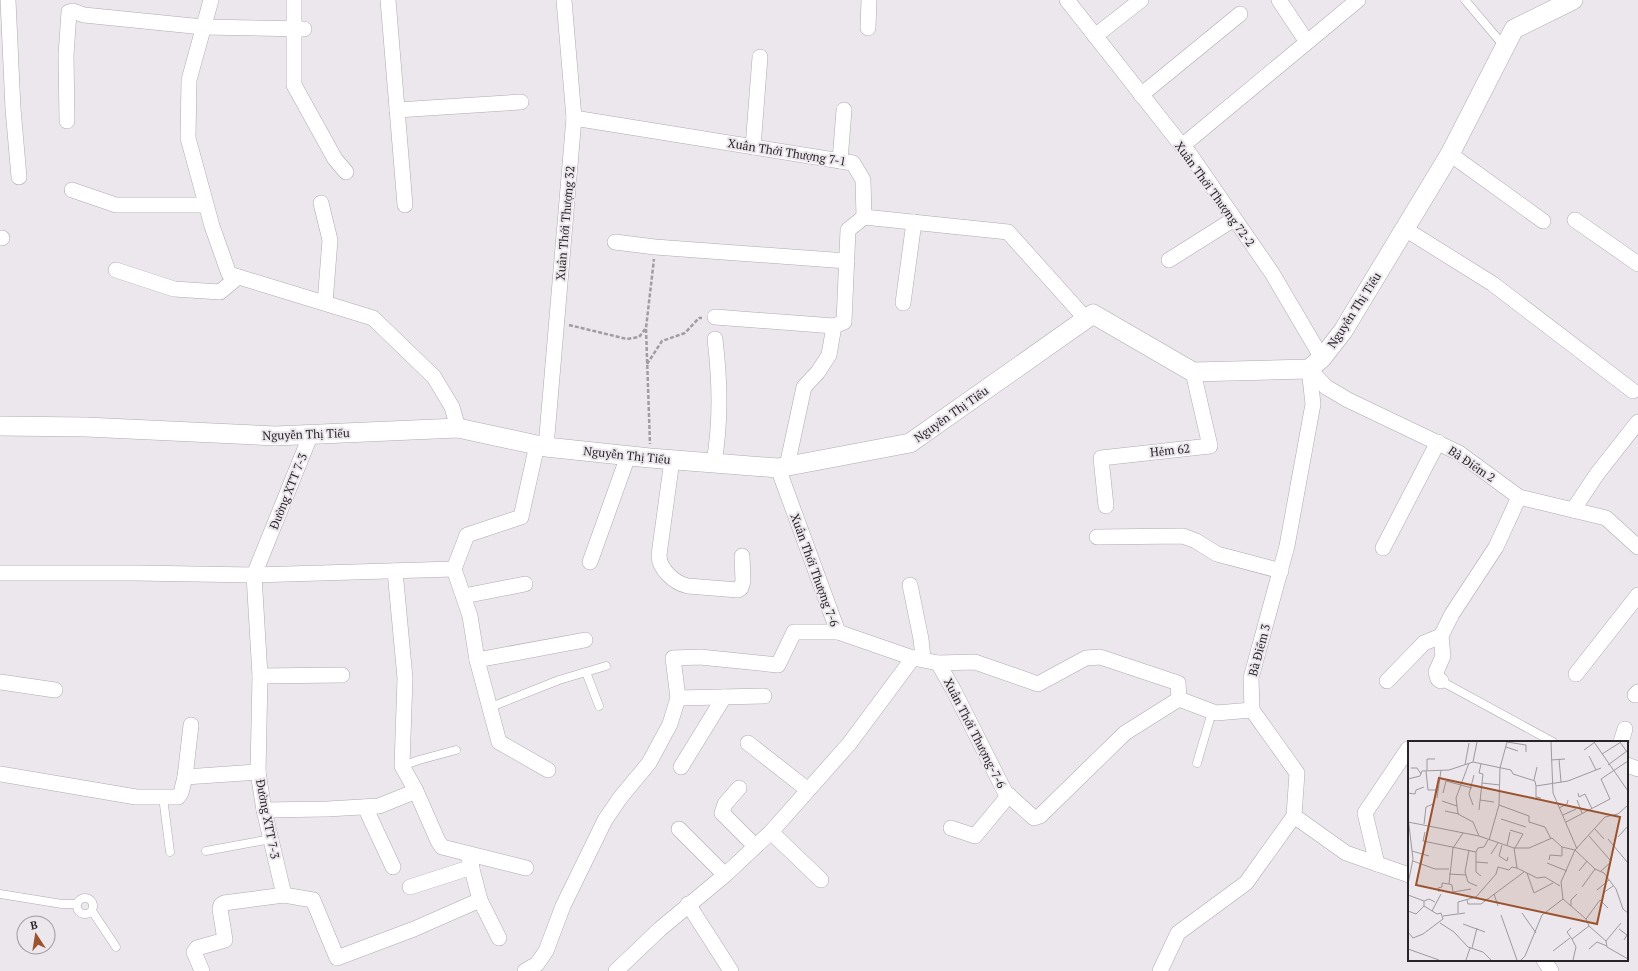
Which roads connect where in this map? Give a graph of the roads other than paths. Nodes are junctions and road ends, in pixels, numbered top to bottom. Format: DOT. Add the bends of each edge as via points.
graph roads {
  1 [pos="211,0"];
  2 [pos="294,0"];
  3 [pos="388,0"];
  4 [pos="564,0"];
  5 [pos="869,0"];
  6 [pos="1067,0"];
  7 [pos="1141,0"];
  8 [pos="1279,0"];
  9 [pos="1358,0"];
  10 [pos="1465,0"];
  11 [pos="1573,0"];
  12 [pos="5,8"];
  13 [pos="1240,14"];
  14 [pos="203,27"];
  15 [pos="868,28"];
  16 [pos="299,29"];
  17 [pos="1095,36"];
  18 [pos="1307,42"];
  19 [pos="1505,47"];
  20 [pos="760,57"];
  21 [pos="1141,95"];
  22 [pos="521,102"];
  23 [pos="6,110"];
  24 [pos="397,110"];
  25 [pos="844,110"];
  26 [pos="574,118"];
  27 [pos="67,121"];
  28 [pos="1182,146"];
  29 [pos="753,147"];
  30 [pos="1450,154"];
  31 [pos="840,161"];
  32 [pos="346,172"];
  33 [pos="19,177"];
  34 [pos="72,190"];
  35 [pos="322,203"];
  36 [pos="206,205"];
  37 [pos="405,205"];
  38 [pos="864,217"];
  39 [pos="1234,219"];
  40 [pos="1543,220"];
  41 [pos="1575,220"];
  42 [pos="914,222"];
  43 [pos="1405,229"];
  44 [pos="615,242"];
  45 [pos="1169,260"];
  46 [pos="847,261"];
  47 [pos="1638,264"];
  48 [pos="116,270"];
  49 [pos="238,276"];
  50 [pos="325,303"];
  51 [pos="903,303"];
  52 [pos="715,317"];
  53 [pos="1086,319"];
  54 [pos="834,326"];
  55 [pos="715,339"];
  56 [pos="1316,363"];
  57 [pos="1194,372"];
  58 [pos="1633,391"];
  59 [pos="1638,422"];
  60 [pos="0,426"];
  61 [pos="458,428"];
  62 [pos="311,434"];
  63 [pos="1438,442"];
  64 [pos="542,446"];
  65 [pos="628,456"];
  66 [pos="672,460"];
  67 [pos="714,463"];
  68 [pos="783,467"];
  69 [pos="1519,497"];
  70 [pos="1106,506"];
  71 [pos="1573,510"];
  72 [pos="1097,537"];
  73 [pos="1638,547"];
  74 [pos="1383,548"];
  75 [pos="742,556"];
  76 [pos="590,562"];
  77 [pos="454,569"];
  78 [pos="395,571"];
  79 [pos="1281,571"];
  80 [pos="0,572"];
  81 [pos="254,575"];
  82 [pos="526,584"];
  83 [pos="910,585"];
  84 [pos="1638,595"];
  85 [pos="464,596"];
  86 [pos="838,632"];
  87 [pos="1441,636"];
  88 [pos="585,640"];
  89 [pos="918,658"];
  90 [pos="477,660"];
  91 [pos="938,663"];
  92 [pos="606,666"];
  93 [pos="586,672"];
  94 [pos="1576,674"];
  95 [pos="342,675"];
  96 [pos="260,676"];
  97 [pos="1441,681"];
  98 [pos="0,682"];
  99 [pos="1387,682"];
  100 [pos="55,690"];
  101 [pos="764,696"];
  102 [pos="724,697"];
  103 [pos="678,698"];
  104 [pos="1179,699"];
  105 [pos="599,706"];
  106 [pos="491,707"];
  107 [pos="1252,710"];
  108 [pos="1212,712"];
  109 [pos="191,725"];
  110 [pos="1552,741"];
  111 [pos="748,743"];
  112 [pos="1408,749"];
  113 [pos="456,750"];
  114 [pos="1197,763"];
  115 [pos="1628,765"];
  116 [pos="402,766"];
  117 [pos="681,767"];
  118 [pos="1638,769"];
  119 [pos="548,770"];
  120 [pos="258,772"];
  121 [pos="0,774"];
  122 [pos="185,777"];
  123 [pos="739,788"];
  124 [pos="808,790"];
  125 [pos="416,791"];
  126 [pos="1009,796"];
  127 [pos="163,797"];
  128 [pos="365,807"];
  129 [pos="264,810"];
  130 [pos="1294,816"];
  131 [pos="951,828"];
  132 [pos="679,829"];
  133 [pos="771,832"];
  134 [pos="271,839"];
  135 [pos="755,846"];
  136 [pos="206,851"];
  137 [pos="170,852"];
  138 [pos="470,860"];
  139 [pos="1377,864"];
  140 [pos="393,867"];
  141 [pos="526,868"];
  142 [pos="725,875"];
  143 [pos="1408,875"];
  144 [pos="821,880"];
  145 [pos="410,887"];
  146 [pos="0,894"];
  147 [pos="284,894"];
  148 [pos="480,900"];
  149 [pos="688,904"];
  150 [pos="499,938"];
  151 [pos="116,947"];
  152 [pos="1545,961"];
  153 [pos="202,971"];
  154 [pos="525,971"];
  155 [pos="616,971"];
  156 [pos="731,971"];
  157 [pos="1160,971"];
  158 [pos="1551,971"];
  1 -- 14 [label="street"];
  2 -- 16 [label="street"];
  3 -- 24 [label="street"];
  4 -- 26 [label="street, Xuân Thới Thượng 32"];
  5 -- 15 [label="street"];
  6 -- 17 [label="street, Xuân Thới Thượng 72-2"];
  7 -- 17 [label="street"];
  8 -- 18 [label="street"];
  9 -- 18 [label="street"];
  10 -- 19 [label="lane"];
  11 -- 19 [label="street, Nguyễn Thị Tiểu" via="1514,29"];
  12 -- 23 [label="street"];
  13 -- 21 [label="street"];
  14 -- 16 [label="street"];
  14 -- 27 [label="street" via="69,12 66,55"];
  14 -- 36 [label="street" via="189,80 188,138"];
  16 -- 32 [label="street" via="294,85 335,159"];
  17 -- 21 [label="street, Xuân Thới Thượng 72-2"];
  18 -- 28 [label="street"];
  19 -- 30 [label="street, Nguyễn Thị Tiểu"];
  20 -- 29 [label="street"];
  21 -- 28 [label="street, Xuân Thới Thượng 72-2"];
  22 -- 24 [label="street"];
  23 -- 33 [label="street"];
  24 -- 37 [label="street"];
  25 -- 31 [label="street"];
  26 -- 29 [label="street, Xuân Thới Thượng 7-1"];
  26 -- 64 [label="street, Xuân Thới Thượng 32" via="557,322"];
  28 -- 39 [label="street, Xuân Thới Thượng 72-2"];
  29 -- 31 [label="street, Xuân Thới Thượng 7-1"];
  30 -- 40 [label="street"];
  30 -- 43 [label="street, Nguyễn Thị Tiểu"];
  31 -- 38 [label="street, Xuân Thới Thượng 7-1" via="853,163 863,180"];
  34 -- 36 [label="street" via="116,205"];
  35 -- 50 [label="street" via="330,240"];
  36 -- 49 [label="street" via="229,274"];
  38 -- 42 [label="street"];
  38 -- 46 [label="street" via="848,230"];
  39 -- 45 [label="street"];
  39 -- 56 [label="street, Xuân Thới Thượng 72-2" via="1272,273"];
  41 -- 47 [label="street"];
  42 -- 51 [label="street"];
  42 -- 53 [label="street" via="1008,232"];
  43 -- 56 [label="street, Nguyễn Thị Tiểu" via="1344,331"];
  43 -- 58 [label="street" via="1493,284"];
  44 -- 46 [label="street"];
  46 -- 54 [label="street" via="844,322"];
  48 -- 49 [label="street" via="174,289 220,292"];
  49 -- 50 [label="street"];
  50 -- 61 [label="street" via="373,318 434,377 452,407"];
  52 -- 54 [label="street"];
  53 -- 57 [label="street" via="1093,314"];
  53 -- 68 [label="street, Nguyễn Thị Tiểu" via="910,443"];
  54 -- 68 [label="street" via="829,355 804,387"];
  55 -- 67 [label="street" via="720,410"];
  56 -- 57 [label="street"];
  56 -- 63 [label="street, Bà Điểm 2" via="1326,387"];
  56 -- 79 [label="street, Bà Điểm 3" via="1313,404"];
  57 -- 70 [label="street, Hẻm 62" via="1210,446 1101,458"];
  59 -- 71 [label="street" via="1597,474"];
  60 -- 62 [label="street, Nguyễn Thị Tiểu" via="86,427 275,436"];
  61 -- 62 [label="street, Nguyễn Thị Tiểu"];
  61 -- 64 [label="street, Nguyễn Thị Tiểu"];
  62 -- 81 [label="street, Đường XTT 7-3"];
  63 -- 69 [label="street, Bà Điểm 2" via="1459,452"];
  63 -- 74 [label="street"];
  64 -- 65 [label="street, Nguyễn Thị Tiểu"];
  64 -- 77 [label="street, Xuân Thới Thượng 32" via="521,516 467,535"];
  65 -- 66 [label="street, Nguyễn Thị Tiểu"];
  65 -- 76 [label="street"];
  66 -- 67 [label="street, Nguyễn Thị Tiểu"];
  66 -- 75 [label="street" via="659,555 661,566 680,584 738,590 743,581"];
  67 -- 68 [label="street, Nguyễn Thị Tiểu"];
  68 -- 86 [label="street, Xuân Thới Thượng 7-6"];
  69 -- 71 [label="street, Bà Điểm 2"];
  69 -- 87 [label="street" via="1496,547 1452,614"];
  71 -- 73 [label="street, Bà Điểm 2" via="1606,518"];
  72 -- 79 [label="street" via="1183,536 1217,554"];
  77 -- 78 [label="street"];
  77 -- 85 [label="street"];
  78 -- 81 [label="street"];
  78 -- 116 [label="street" via="405,678"];
  79 -- 107 [label="street, Bà Điểm 3" via="1251,678"];
  80 -- 81 [label="street"];
  81 -- 96 [label="street, Đường XTT 7-3"];
  82 -- 85 [label="street"];
  83 -- 89 [label="street" via="922,639"];
  84 -- 94 [label="street"];
  85 -- 90 [label="street"];
  86 -- 89 [label="street, Xuân Thới Thượng 7-6"];
  86 -- 103 [label="street" via="794,632 778,665 700,657 673,658"];
  87 -- 97 [label="street" via="1442,656 1436,672"];
  87 -- 99 [label="street" via="1424,643"];
  88 -- 90 [label="street"];
  89 -- 91 [label="street, Xuân Thới Thượng 7-6"];
  89 -- 124 [label="street" via="849,744"];
  90 -- 106 [label="street"];
  91 -- 104 [label="street, Xuân Thới Thượng 7-6" via="975,662 1038,684 1086,658 1100,658 1178,683"];
  91 -- 126 [label="street, Xuân Thới Thượng-7-6" via="1004,792"];
  92 -- 93 [label="lane"];
  93 -- 105 [label="lane"];
  93 -- 106 [label="lane"];
  95 -- 96 [label="street"];
  96 -- 120 [label="street, Đường XTT 7-3"];
  97 -- 110 [label="lane"];
  98 -- 100 [label="street"];
  101 -- 102 [label="street"];
  102 -- 103 [label="street"];
  102 -- 117 [label="street"];
  103 -- 154 [label="street" via="670,724 649,763 605,820 566,899 546,951 537,964"];
  104 -- 108 [label="street"];
  104 -- 126 [label="street, Xuân Thới Thượng-7-6" via="1125,733 1038,818 1032,817"];
  106 -- 119 [label="street" via="499,742"];
  107 -- 108 [label="street"];
  107 -- 130 [label="street" via="1297,773"];
  108 -- 114 [label="lane"];
  109 -- 122 [label="street"];
  111 -- 124 [label="street"];
  112 -- 139 [label="street" via="1365,813"];
  113 -- 116 [label="lane"];
  115 -- 118 [label="street"];
  116 -- 125 [label="street"];
  120 -- 122 [label="street"];
  120 -- 129 [label="street, Đường XTT 7-3"];
  121 -- 127 [label="street" via="136,797"];
  122 -- 127 [label="street" via="178,797"];
  123 -- 135 [label="street" via="725,804 722,813"];
  124 -- 133 [label="street"];
  125 -- 128 [label="street" via="379,806"];
  125 -- 138 [label="street" via="442,847"];
  126 -- 131 [label="street" via="975,836"];
  127 -- 137 [label="lane"];
  128 -- 129 [label="street"];
  128 -- 140 [label="street"];
  129 -- 134 [label="street, Đường XTT 7-3"];
  130 -- 139 [label="street" via="1346,853"];
  130 -- 157 [label="street" via="1246,883 1178,933"];
  132 -- 142 [label="street"];
  133 -- 135 [label="street"];
  133 -- 144 [label="street"];
  134 -- 136 [label="lane"];
  134 -- 147 [label="street, Đường XTT 7-3"];
  135 -- 142 [label="street"];
  138 -- 141 [label="street"];
  138 -- 145 [label="street"];
  138 -- 148 [label="street"];
  139 -- 143 [label="street"];
  142 -- 149 [label="street"];
  146 -- 151 [label="lane" via="76,904 81,914 87,915 92,911"];
  147 -- 148 [label="street" via="313,900 337,958"];
  147 -- 153 [label="street" via="221,905 225,940 194,950"];
  148 -- 150 [label="street"];
  149 -- 155 [label="street"];
  149 -- 156 [label="street"];
  152 -- 158 [label="street"];
}
